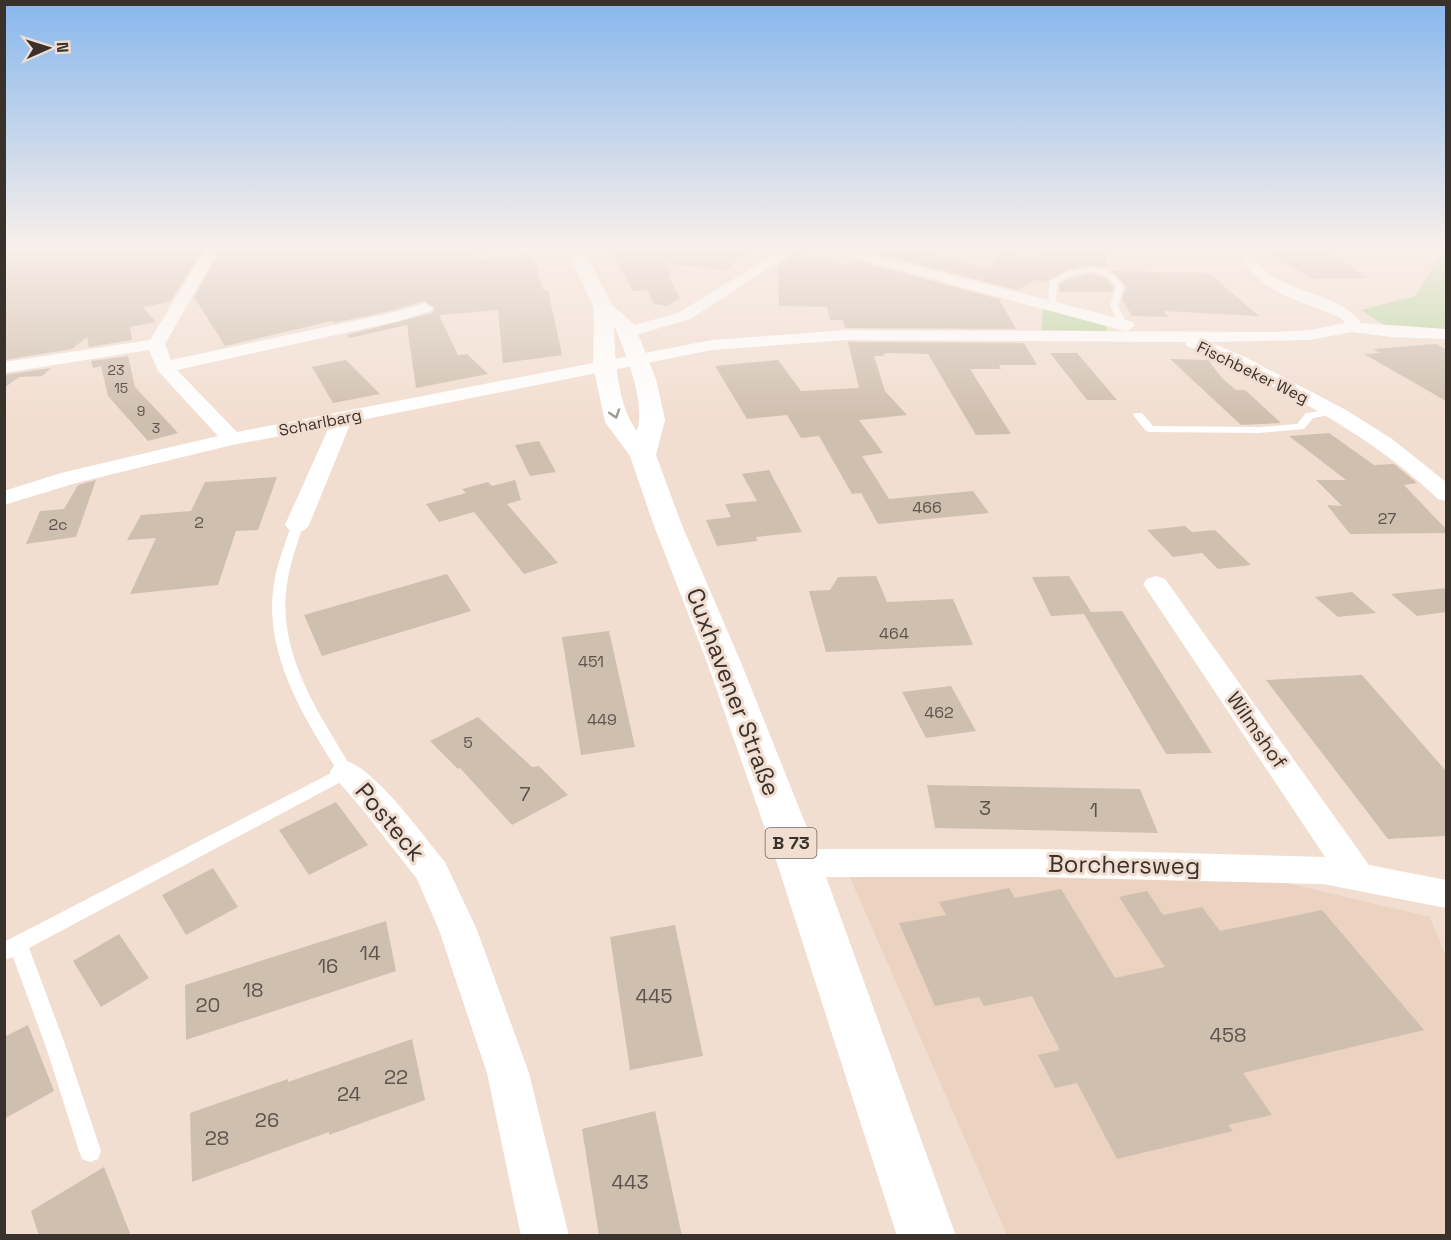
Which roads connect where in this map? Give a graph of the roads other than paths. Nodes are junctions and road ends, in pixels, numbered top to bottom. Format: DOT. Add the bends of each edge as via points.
graph roads {
  1 [pos="180,304"];
  2 [pos="602,304"];
  3 [pos="703,304"];
  4 [pos="1040,304"];
  5 [pos="1052,304"];
  6 [pos="1115,304"];
  7 [pos="1322,304"];
  8 [pos="1052,307"];
  9 [pos="425,308"];
  10 [pos="604,308"];
  11 [pos="1119,324"];
  12 [pos="1352,327"];
  13 [pos="629,332"];
  14 [pos="1446,334"];
  15 [pos="1170,336"];
  16 [pos="156,344"];
  17 [pos="638,358"];
  18 [pos="604,364"];
  19 [pos="164,367"];
  20 [pos="4,368"];
  21 [pos="1333,412"];
  22 [pos="1138,415"];
  23 [pos="343,418"];
  24 [pos="232,439"];
  25 [pos="643,455"];
  26 [pos="1446,494"];
  27 [pos="4,498"];
  28 [pos="297,525"];
  29 [pos="1156,584"];
  30 [pos="346,772"];
  31 [pos="799,863"];
  32 [pos="1358,877"];
  33 [pos="1446,894"];
  34 [pos="11,949"];
  35 [pos="90,1151"];
  36 [pos="545,1236"];
  37 [pos="927,1236"];
  1 -- 16 [label="street"];
  2 -- 10 [label="main road, Cuxhavener Straße / B 73"];
  3 -- 13 [label="street" via="684,316"];
  4 -- 8 [label="street, Fischbeker Weg"];
  5 -- 8 [label="lane"];
  6 -- 11 [label="lane" via="1121,319"];
  7 -- 12 [label="street" via="1347,315"];
  8 -- 11 [label="street, Fischbeker Weg"];
  9 -- 19 [label="street"];
  10 -- 13 [label="main road, Cuxhavener Straße / B 73"];
  10 -- 18 [label="main road, Cuxhavener Straße / B 73"];
  11 -- 15 [label="street, Fischbeker Weg"];
  12 -- 14 [label="street"];
  12 -- 15 [label="street" via="1309,335"];
  13 -- 17 [label="main road, Cuxhavener Straße / B 73"];
  15 -- 17 [label="street, Scharlbarg" via="847,335 730,343"];
  15 -- 21 [label="street, Fischbeker Weg" via="1227,355"];
  16 -- 19 [label="street"];
  16 -- 20 [label="street"];
  17 -- 18 [label="street, Scharlbarg"];
  17 -- 25 [label="main road, Cuxhavener Straße / B 73" via="653,420"];
  18 -- 23 [label="street, Scharlbarg"];
  18 -- 25 [label="main road, Cuxhavener Straße / B 73, one-way" via="617,422"];
  19 -- 24 [label="street"];
  21 -- 22 [label="lane" via="1310,415 1300,427 1259,430 1150,429"];
  21 -- 26 [label="street, Fischbeker Weg" via="1391,448"];
  23 -- 24 [label="street, Scharlbarg"];
  23 -- 28 [label="street, Posteck"];
  24 -- 27 [label="street, Scharlbarg" via="69,478"];
  25 -- 31 [label="main road, Cuxhavener Straße / B 73"];
  28 -- 30 [label="lane, Posteck" via="281,580 279,627 311,717"];
  29 -- 32 [label="street, Wilmshof"];
  30 -- 34 [label="lane"];
  30 -- 36 [label="street, Posteck" via="375,801 432,872 458,930 508,1073"];
  31 -- 32 [label="street, Borchersweg" via="1039,862 1323,870"];
  31 -- 37 [label="main road, Cuxhavener Straße / B 73"];
  32 -- 33 [label="street, Borchersweg"];
  34 -- 35 [label="lane" via="56,1047"];
}
